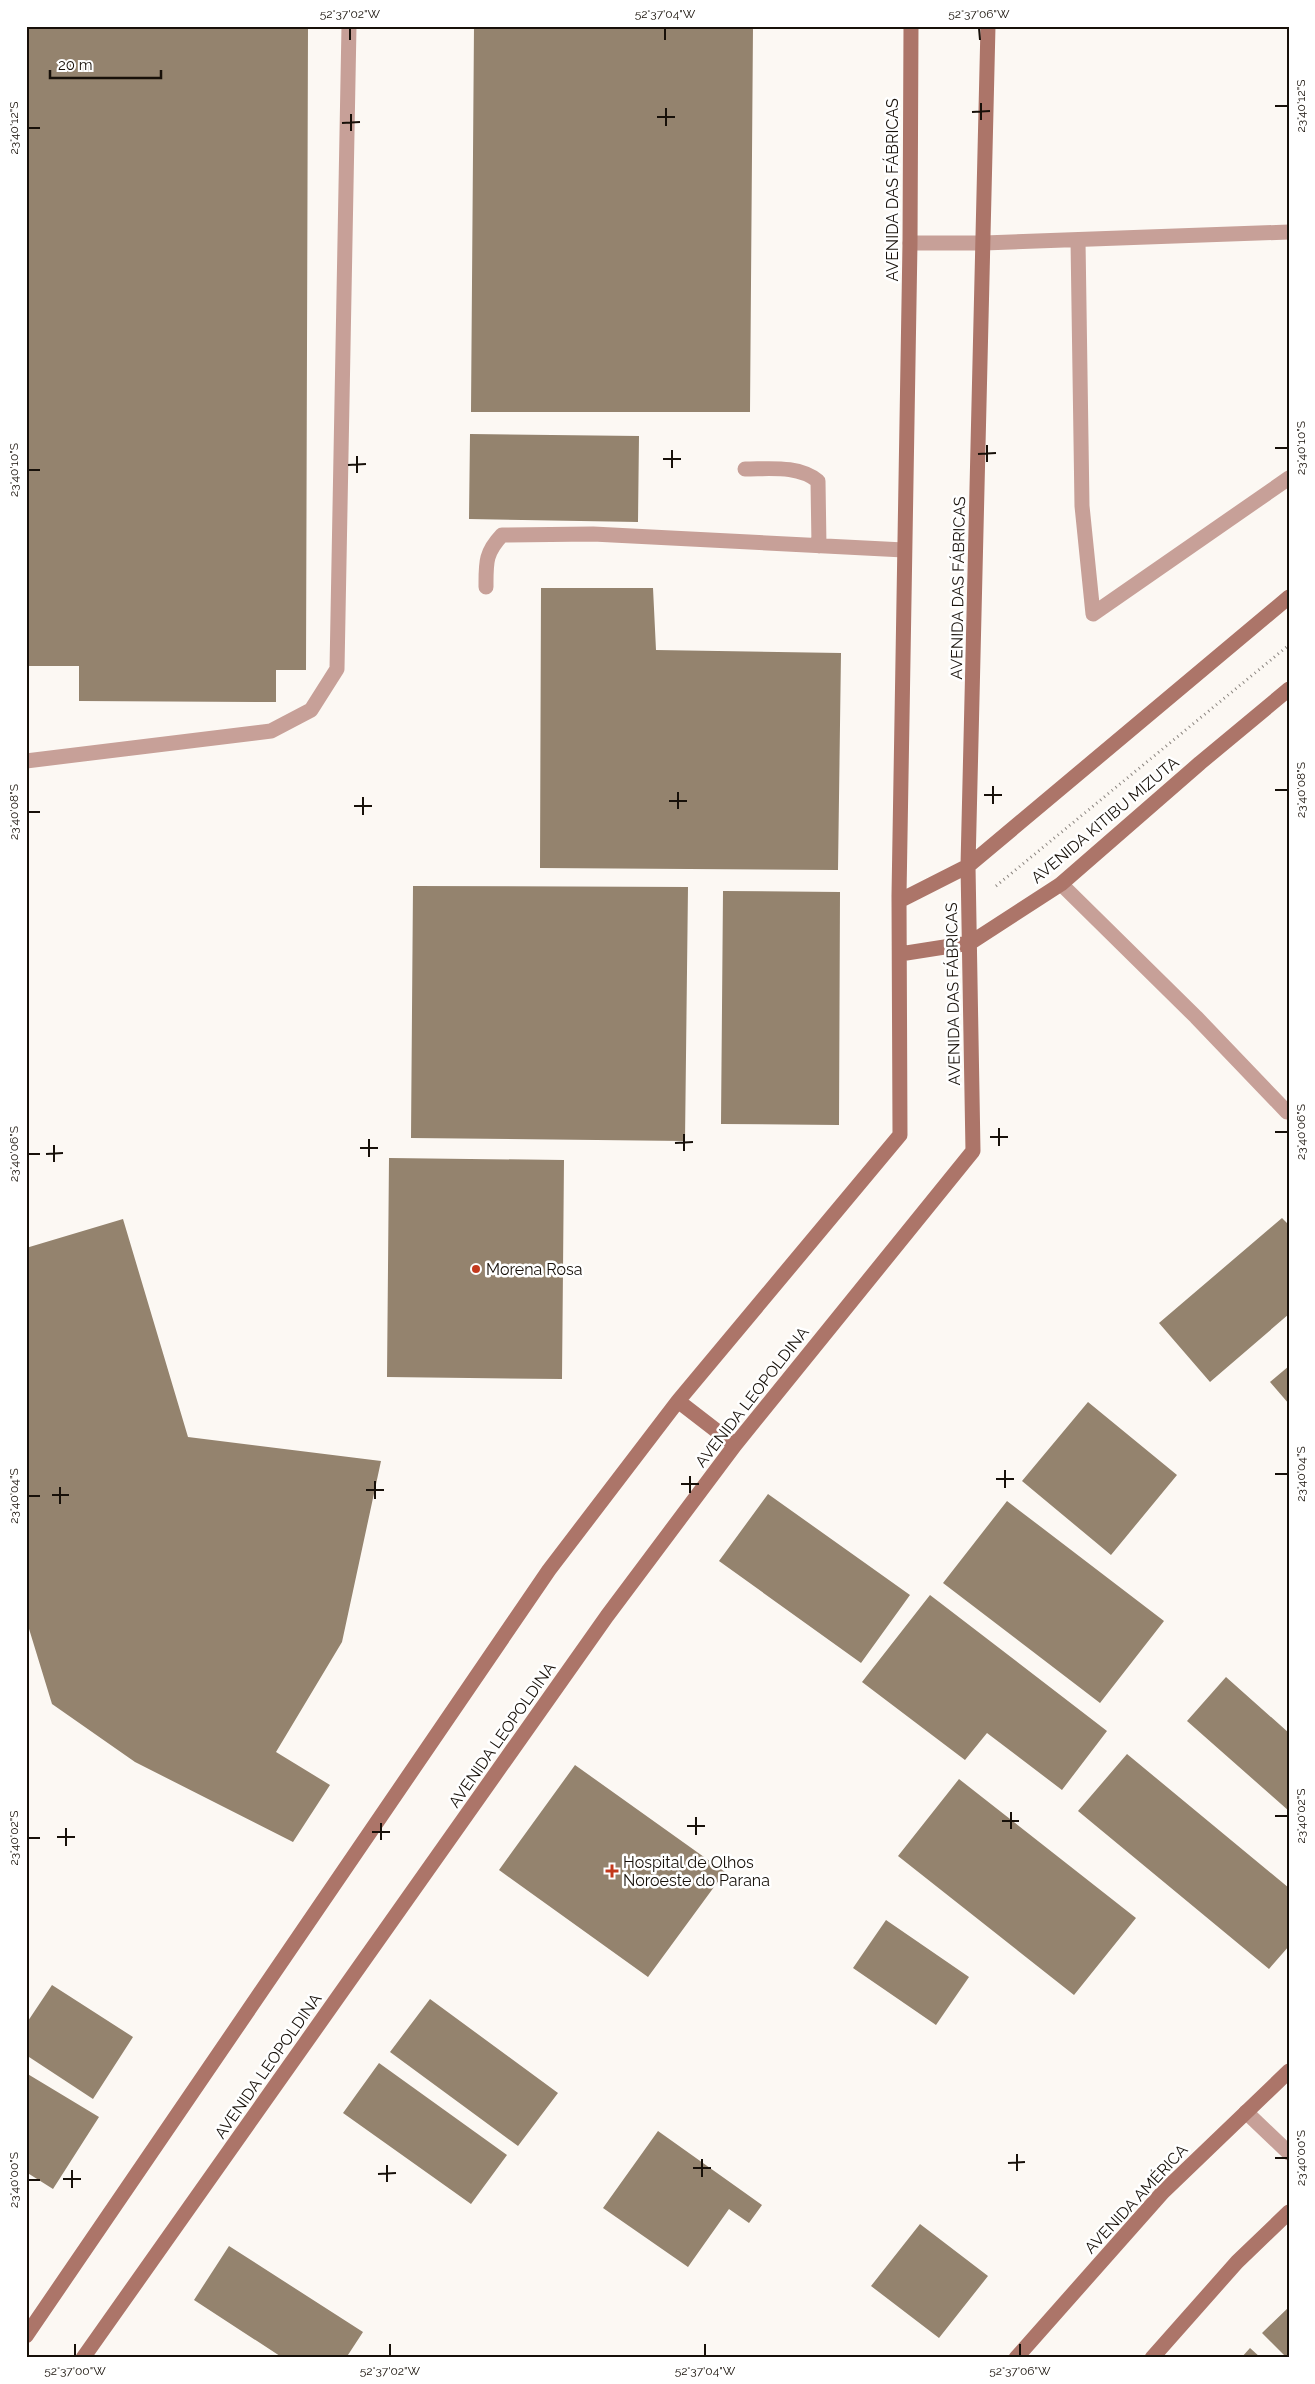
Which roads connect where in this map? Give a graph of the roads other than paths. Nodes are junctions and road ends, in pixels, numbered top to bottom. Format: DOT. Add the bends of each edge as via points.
graph roads {
  1 [pos="349,26"];
  2 [pos="911,26"];
  3 [pos="988,26"];
  4 [pos="1289,232"];
  5 [pos="1078,240"];
  6 [pos="910,243"];
  7 [pos="984,243"];
  8 [pos="746,469"];
  9 [pos="1289,478"];
  10 [pos="819,546"];
  11 [pos="904,550"];
  12 [pos="486,587"];
  13 [pos="1289,597"];
  14 [pos="1289,689"];
  15 [pos="31,758"];
  16 [pos="968,866"];
  17 [pos="1061,884"];
  18 [pos="899,901"];
  19 [pos="970,943"];
  20 [pos="900,954"];
  21 [pos="1289,1110"];
  22 [pos="973,1151"];
  23 [pos="678,1401"];
  24 [pos="735,1445"];
  25 [pos="1289,2071"];
  26 [pos="1246,2112"];
  27 [pos="1289,2153"];
  28 [pos="1289,2212"];
  29 [pos="26,2336"];
  30 [pos="83,2358"];
  31 [pos="1016,2358"];
  32 [pos="1152,2358"];
  1 -- 15 [label="street" via="337,669 312,710 271,731"];
  2 -- 6 [label="street, AVENIDA DAS FÁBRICAS"];
  3 -- 7 [label="street, AVENIDA DAS FÁBRICAS"];
  4 -- 5 [label="street"];
  5 -- 7 [label="street"];
  5 -- 9 [label="street" via="1082,506 1093,614"];
  6 -- 7 [label="street"];
  6 -- 11 [label="street, AVENIDA DAS FÁBRICAS"];
  7 -- 16 [label="street, AVENIDA DAS FÁBRICAS"];
  8 -- 10 [label="street" via="807,472 818,481"];
  10 -- 11 [label="street"];
  10 -- 12 [label="street" via="593,534 502,535 490,548"];
  11 -- 18 [label="street, AVENIDA DAS FÁBRICAS"];
  13 -- 16 [label="street"];
  14 -- 17 [label="street, AVENIDA KITIBU MIZUTA"];
  16 -- 18 [label="street"];
  16 -- 19 [label="street, AVENIDA DAS FÁBRICAS"];
  17 -- 19 [label="street, AVENIDA KITIBU MIZUTA"];
  17 -- 21 [label="street" via="1287,1112"];
  18 -- 20 [label="street, AVENIDA DAS FÁBRICAS"];
  19 -- 20 [label="street, AVENIDA KITIBU MIZUTA"];
  19 -- 22 [label="street, AVENIDA DAS FÁBRICAS"];
  20 -- 23 [label="street, AVENIDA DAS FÁBRICAS" via="900,1135"];
  22 -- 24 [label="street, AVENIDA LEOPOLDINA"];
  23 -- 24 [label="street"];
  23 -- 29 [label="street" via="549,1570"];
  24 -- 30 [label="street, AVENIDA LEOPOLDINA" via="607,1616"];
  25 -- 26 [label="street, AVENIDA AMÉRICA"];
  26 -- 27 [label="street"];
  26 -- 31 [label="street, AVENIDA AMÉRICA" via="1163,2192"];
  28 -- 32 [label="street" via="1236,2262"];
}
